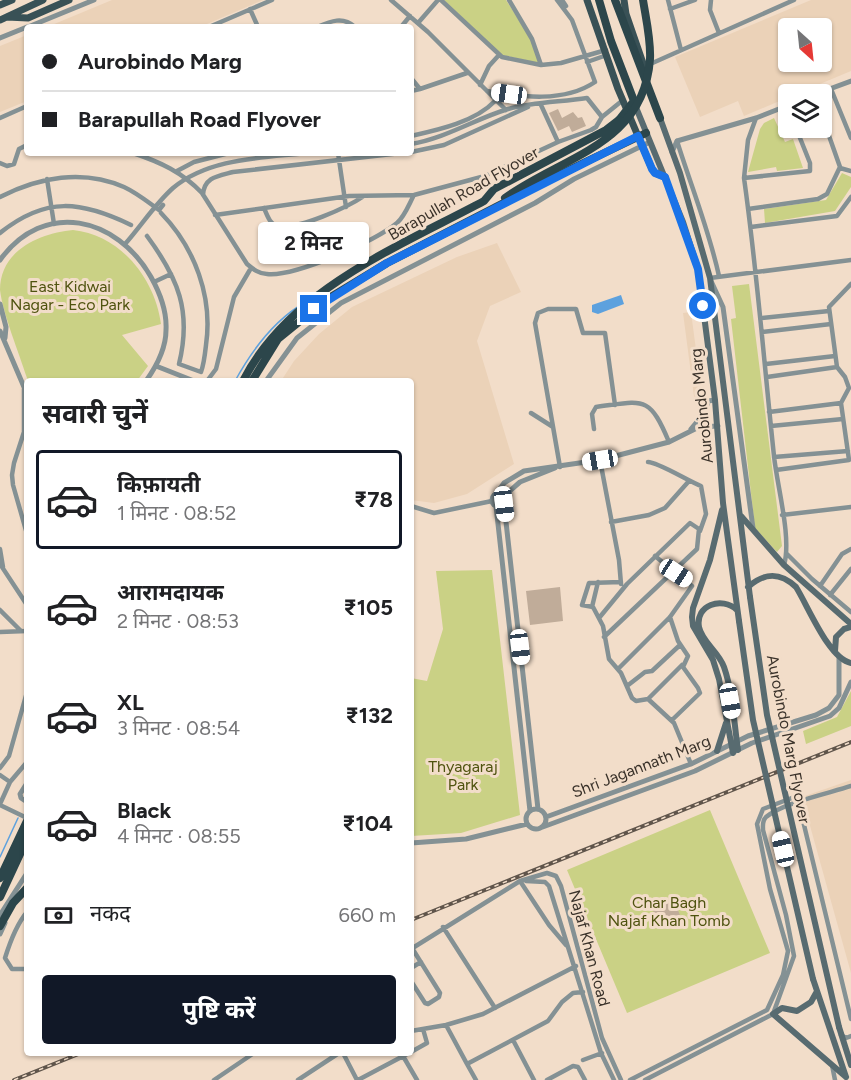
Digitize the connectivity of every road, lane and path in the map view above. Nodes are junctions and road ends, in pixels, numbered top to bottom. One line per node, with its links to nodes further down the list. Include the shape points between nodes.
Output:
1 (12, 0): 20 (main road)
2 (43, 0): 26 (main road)
3 (69, 0): 26 (main road, via 28,18)
4 (94, 0): 28 (street)
5 (272, 0): 23 (street)
6 (391, 0): 25 (street)
7 (439, 0): 27 (street); 40 (street)
8 (556, 0): 22 (street)
9 (562, 0): 22 (street, via 566,6)
10 (587, 0): 39 (main road)
11 (599, 0): 37 (highway, Aurobindo Marg)
12 (615, 0): 65 (highway, Aurobindo Marg)
13 (624, 0): 44 (main road)
14 (644, 0): 105 (highway, bridge, via 650,57 645,89 634,112 596,146 515,191)
15 (668, 0): 24 (street)
16 (695, 0): 24 (street)
17 (711, 0): 35 (street, via 710,10)
18 (794, 0): 21 (street)
19 (511, 1): 43 (street)
20 (0, 3)
21 (781, 3): 35 (street)
22 (563, 8): 42 (street, via 572,20)
23 (250, 9): 29 (street); 30 (street)
24 (670, 9): 38 (street)
25 (410, 16): 27 (street); 33 (street)
26 (3, 18)
27 (418, 22): 45 (street)
28 (34, 24)
29 (217, 24)
30 (257, 24)
31 (325, 24): 32 (street, via 336,20)
32 (352, 24)
33 (403, 24)
34 (24, 28): 36 (street)
35 (719, 33): 38 (street)
36 (0, 38)
37 (611, 40): 39 (highway); 41 (highway, Aurobindo Marg)
38 (681, 50): 44 (street)
39 (606, 53): 41 (highway); 42 (street); 54 (main road)
40 (499, 55): 43 (street); 48 (street)
41 (617, 58): 56 (highway, Aurobindo Marg)
42 (586, 60): 43 (street); 52 (street, via 595,82 564,94 538,97)
43 (541, 65)
44 (644, 66): 65 (main road)
45 (467, 74): 48 (street); 49 (street)
46 (851, 81): 50 (street)
47 (414, 82): 49 (street)
48 (480, 85): 52 (street)
49 (420, 89): 51 (street)
50 (832, 89)
51 (414, 90)
52 (487, 91): 55 (street)
53 (832, 91): 71 (street)
54 (622, 100): 62 (main road); 63 (street)
55 (495, 101): 60 (street); 67 (street, via 448,126)
56 (634, 101): 62 (highway, Barapullah Road Flyover); 68 (main road, Aurobindo Marg)
57 (541, 105): 58 (street); 63 (street, via 587,98); 73 (street)
58 (531, 106): 60 (street); 78 (street, via 444,145)
59 (24, 107): 64 (street)
60 (506, 110): 75 (street, via 440,138)
61 (778, 110): 66 (street)
62 (628, 111): 68 (main road); 140 (highway, Barapullah Road Flyover, bridge, via 606,130 494,189 484,201 335,283 273,334)
63 (602, 117): 73 (street, via 596,127)
64 (0, 118)
65 (660, 118): 79 (main road, Aurobindo Marg)
66 (756, 118): 72 (street); 89 (street, via 748,140)
67 (414, 135)
68 (642, 135): 74 (main road, Aurobindo Marg); 77 (main road); 105 (highway, Barapullah Road Flyover, bridge)
69 (800, 138): 89 (street, via 810,171)
70 (831, 138): 85 (street)
71 (851, 138)
72 (677, 141): 79 (street); 119 (street)
73 (558, 142): 93 (street, via 494,173)
74 (650, 142): 77 (street); 88 (main road, Aurobindo Marg)
75 (414, 143)
76 (24, 146): 84 (street, via 19,149 14,164)
77 (642, 146): 88 (main road, via 652,169); 142 (street, via 341,303 297,338)
78 (414, 151)
79 (672, 152): 120 (main road, Aurobindo Marg)
80 (142, 156): 86 (street)
81 (215, 156): 86 (street)
82 (284, 156): 91 (street, via 208,167)
83 (339, 156): 92 (street, via 223,175 208,180); 96 (street)
84 (0, 163)
85 (840, 168): 87 (street); 104 (street, via 822,198)
86 (177, 171): 91 (street)
87 (851, 171)
88 (665, 177): 144 (main road, Aurobindo Marg, via 698,269)
89 (744, 178): 104 (street)
90 (47, 179): 95 (street); 100 (street, via 70,176 113,183); 101 (street)
91 (187, 179): 92 (street); 100 (street)
92 (203, 195): 107 (street)
93 (414, 195): 94 (street); 116 (street, via 396,224 357,245 289,273 267,274)
94 (364, 196): 96 (street); 102 (street)
95 (0, 197)
96 (345, 197): 102 (street); 103 (street)
97 (851, 197): 110 (street, via 837,216)
98 (156, 198): 100 (street)
99 (163, 205): 100 (street, via 159,210)
100 (153, 206): 113 (street)
101 (51, 207): 108 (street); 109 (street, via 86,207); 111 (street, via 24,216)
102 (346, 207): 103 (street, via 314,220 278,226)
103 (264, 208): 107 (street)
104 (748, 209): 110 (street)
105 (487, 212): 141 (highway, Barapullah Road Flyover, bridge, via 387,263 318,306 278,339)
106 (161, 213): 118 (street, via 183,240 202,283 208,328 201,372 179,364 186,330 179,290)
107 (215, 215): 116 (street)
108 (54, 224): 113 (street, via 89,224); 114 (street, via 19,240)
109 (132, 225)
110 (751, 227): 117 (street)
111 (0, 233)
112 (147, 236): 118 (street)
113 (125, 244): 121 (street)
114 (0, 260)
115 (851, 260): 117 (street)
116 (251, 268): 139 (street, via 234,297 216,369)
117 (756, 273): 119 (street); 125 (street)
118 (171, 274): 121 (street)
119 (719, 276): 120 (street)
120 (710, 278): 145 (street, Aurobindo Marg, via 723,306); 147 (main road, Aurobindo Marg)
121 (154, 282): 133 (street, via 164,309 166,331)
122 (851, 285): 124 (street, via 830,305)
123 (0, 304): 129 (street, via 6,327)
124 (829, 311): 125 (street); 126 (street)
125 (763, 318): 128 (street)
126 (831, 324): 128 (street); 130 (street)
127 (0, 331): 129 (street)
128 (765, 331): 132 (street)
129 (2, 339): 143 (street)
130 (835, 356): 131 (street); 134 (street)
131 (774, 363): 132 (street); 135 (street)
132 (766, 364): 136 (street)
133 (156, 366): 137 (street); 138 (street)
134 (837, 367): 135 (street); 146 (street, via 849,388)
135 (777, 376): 136 (street)
136 (767, 377): 150 (street)
137 (148, 378)
138 (186, 378)
139 (209, 378)
140 (245, 378)
141 (254, 378)
142 (268, 378)
143 (24, 389)
144 (712, 400): 154 (main road, Aurobindo Marg); 158 (street)
145 (734, 403): 147 (main road); 182 (street, Aurobindo Marg)
146 (841, 403): 149 (street); 152 (street)
147 (726, 404): 179 (main road, Aurobindo Marg)
148 (615, 405): 156 (street, via 605,333 583,333 576,309 545,309 536,315 535,323); 157 (street, via 593,409); 160 (street, via 632,402 649,406 658,416)
149 (777, 411): 150 (street); 153 (street)
150 (769, 412): 155 (street)
151 (531, 413): 156 (street)
152 (843, 419): 153 (street); 161 (street)
153 (779, 425): 155 (street)
154 (718, 426): 158 (street, via 709,424); 173 (main road, Aurobindo Marg)
155 (771, 426): 163 (street)
156 (553, 427): 167 (street)
157 (594, 429)
158 (690, 430): 160 (street)
159 (24, 432): 181 (street, via 12,480)
160 (669, 442): 164 (street)
161 (848, 450): 162 (street); 166 (street)
162 (784, 456): 163 (street); 168 (street)
163 (774, 458): 169 (street)
164 (600, 460): 167 (street); 180 (street)
165 (648, 462): 170 (street, via 660,464)
166 (850, 463): 168 (street)
167 (557, 467): 171 (street, via 517,474); 172 (street, via 520,482)
168 (786, 468): 169 (street)
169 (776, 470): 178 (street)
170 (689, 481): 180 (street, via 665,508); 183 (street, via 703,489 706,514)
171 (497, 493): 172 (street); 174 (street)
172 (504, 496): 175 (street)
173 (723, 503): 204 (main road, Aurobindo Marg); 223 (main road, via 692,617 716,669)
174 (494, 504): 175 (street); 176 (street, via 434,513); 218 (street)
175 (504, 504): 219 (street)
176 (414, 507)
177 (851, 507): 178 (street)
178 (782, 515): 186 (street)
179 (741, 516): 182 (main road); 195 (main road, Aurobindo Marg)
180 (611, 522): 193 (street)
181 (24, 523)
182 (753, 530): 188 (main road)
183 (700, 531): 187 (street, via 690,524); 191 (street, via 697,549)
184 (0, 549): 189 (street)
185 (851, 549): 194 (street, via 842,555)
186 (787, 554): 188 (street); 194 (street)
187 (656, 556): 191 (street); 197 (street)
188 (784, 565): 196 (main road)
189 (1, 568): 201 (street)
190 (851, 569): 198 (street)
191 (674, 572): 206 (street, via 692,586); 211 (street)
192 (598, 582): 193 (street); 202 (street); 202 (street, via 589,582 582,604)
193 (621, 582): 197 (street)
194 (820, 586): 198 (street)
195 (748, 587): 199 (main road, via 763,576 779,576 788,579); 273 (main road, Aurobindo Marg Flyover, bridge, via 767,715)
196 (812, 590): 199 (main road, via 804,594); 200 (main road)
197 (619, 592): 207 (street)
198 (831, 595): 200 (street); 205 (street)
199 (804, 599): 213 (main road)
200 (823, 600): 208 (main road)
201 (24, 601)
202 (593, 608): 207 (street)
203 (0, 611): 209 (street)
204 (737, 611): 225 (main road, via 717,602 703,610 699,621 700,632 724,668); 266 (main road, Aurobindo Marg Flyover, bridge, via 753,720)
205 (851, 612)
206 (670, 617): 212 (street); 216 (street)
207 (599, 618): 211 (street)
208 (851, 625): 213 (main road, via 836,637)
209 (24, 631): 210 (street)
210 (0, 632)
211 (604, 637): 216 (street, via 609,659)
212 (680, 645): 215 (street, via 688,656); 220 (street, via 652,671)
213 (837, 655): 214 (main road); 225 (street, Shri Jagannath Marg, via 839,695 829,708)
214 (851, 663)
215 (682, 665): 221 (street); 224 (street, via 700,693)
216 (618, 669): 220 (street)
217 (851, 682): 227 (street, Shri Jagannath Marg, via 836,712)
218 (516, 683): 219 (street); 237 (street)
219 (524, 683): 236 (street)
220 (627, 686): 221 (street, via 634,700)
221 (648, 699): 224 (street)
222 (24, 703): 230 (street, via 9,756)
223 (727, 719): 225 (main road); 226 (main road)
224 (673, 722): 228 (street)
225 (734, 742): 226 (street, Shri Jagannath Marg); 227 (main road)
226 (717, 751): 228 (street, Shri Jagannath Marg)
227 (736, 752): 242 (street, Shri Jagannath Marg)
228 (691, 764): 238 (street, Shri Jagannath Marg)
229 (24, 766): 232 (street)
230 (0, 768)
231 (0, 775): 232 (street)
232 (10, 782): 235 (street)
233 (851, 786): 234 (street)
234 (798, 803): 268 (street, via 763,822 794,956); 269 (street); 298 (street, via 797,796 763,809 757,824 788,951 783,975 767,1010)
235 (0, 805): 239 (street)
236 (538, 809): 237 (street); 238 (street)
237 (530, 810): 240 (street)
238 (546, 817): 242 (street)
239 (24, 818)
240 (527, 824): 242 (street); 243 (street, via 466,839)
241 (24, 826): 245 (highway)
242 (540, 828)
243 (414, 843)
244 (24, 845): 250 (highway)
245 (0, 878)
246 (24, 878): 251 (street)
247 (520, 881): 254 (street, Najaf Khan Road); 257 (street); 257 (street, via 545,882 549,886); 260 (street, Najaf Khan Road, via 547,873 556,876)
248 (24, 890): 253 (highway, bridge)
249 (24, 891): 255 (street)
250 (0, 897)
251 (0, 915)
252 (24, 916): 262 (street, via 5,958 12,969)
253 (0, 926)
254 (443, 927): 256 (street, Najaf Khan Road); 267 (street)
255 (0, 934)
256 (414, 947)
257 (569, 948): 260 (street)
258 (414, 951): 259 (street)
259 (421, 962): 261 (street); 263 (street, via 439,997 425,1003)
260 (578, 965): 264 (street); 265 (street, Najaf Khan Road); 267 (street)
261 (414, 966)
262 (24, 969)
263 (414, 986)
264 (582, 992): 265 (street); 275 (street, via 574,992 548,1021); 277 (street)
265 (589, 992): 277 (street, Najaf Khan Road)
266 (816, 993): 268 (main road, via 811,1002 797,1011 782,1008); 287 (main road)
267 (495, 1008): 270 (street)
268 (773, 1014): 284 (main road); 299 (street)
269 (851, 1019)
270 (446, 1025): 271 (street); 283 (street)
271 (423, 1029): 272 (street); 276 (street, via 427,1043)
272 (414, 1030)
273 (841, 1035): 274 (street); 285 (main road)
274 (851, 1036)
275 (513, 1040): 283 (street); 293 (street)
276 (414, 1050)
277 (604, 1052): 282 (street); 296 (street); 297 (street, Najaf Khan Road)
278 (250, 1056): 288 (street)
279 (336, 1056): 289 (street)
280 (343, 1056): 290 (street)
281 (403, 1056): 290 (street); 291 (street)
282 (583, 1060)
283 (467, 1064): 286 (street)
284 (832, 1065): 287 (main road); 300 (street)
285 (851, 1065)
286 (475, 1078): 292 (street)
287 (847, 1079)
288 (214, 1080)
289 (298, 1080)
290 (358, 1080)
291 (417, 1080)
292 (468, 1080)
293 (534, 1080)
294 (547, 1080): 295 (street, via 576,1066)
295 (585, 1080)
296 (614, 1080)
297 (621, 1080)
298 (630, 1080)
299 (645, 1080)
300 (835, 1080)

